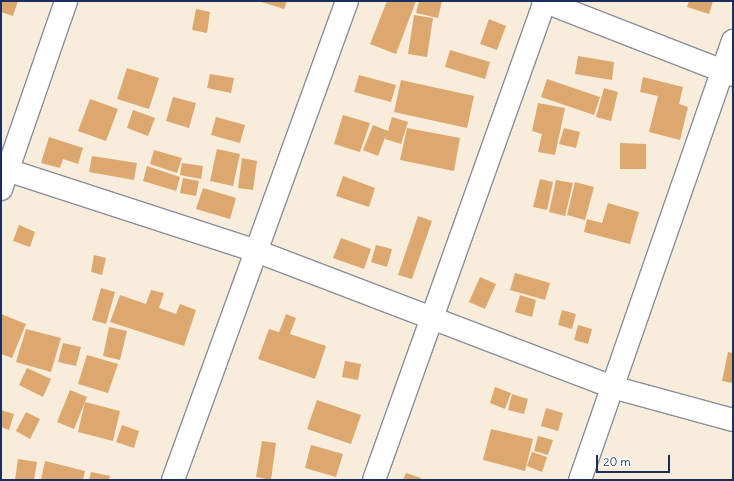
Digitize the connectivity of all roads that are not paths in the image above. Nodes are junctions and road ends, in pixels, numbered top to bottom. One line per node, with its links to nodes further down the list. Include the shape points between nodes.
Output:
1 (66, 1): 6 (street)
2 (347, 1): 7 (street)
3 (544, 1): 5 (street); 8 (street)
4 (733, 41): 5 (street)
5 (728, 73): 9 (street)
6 (3, 176): 7 (street)
7 (256, 251): 8 (street); 11 (street)
8 (432, 319): 9 (street); 12 (street)
9 (612, 387): 10 (street); 13 (street)
10 (733, 420)
11 (173, 480)
12 (374, 480)
13 (580, 480)

